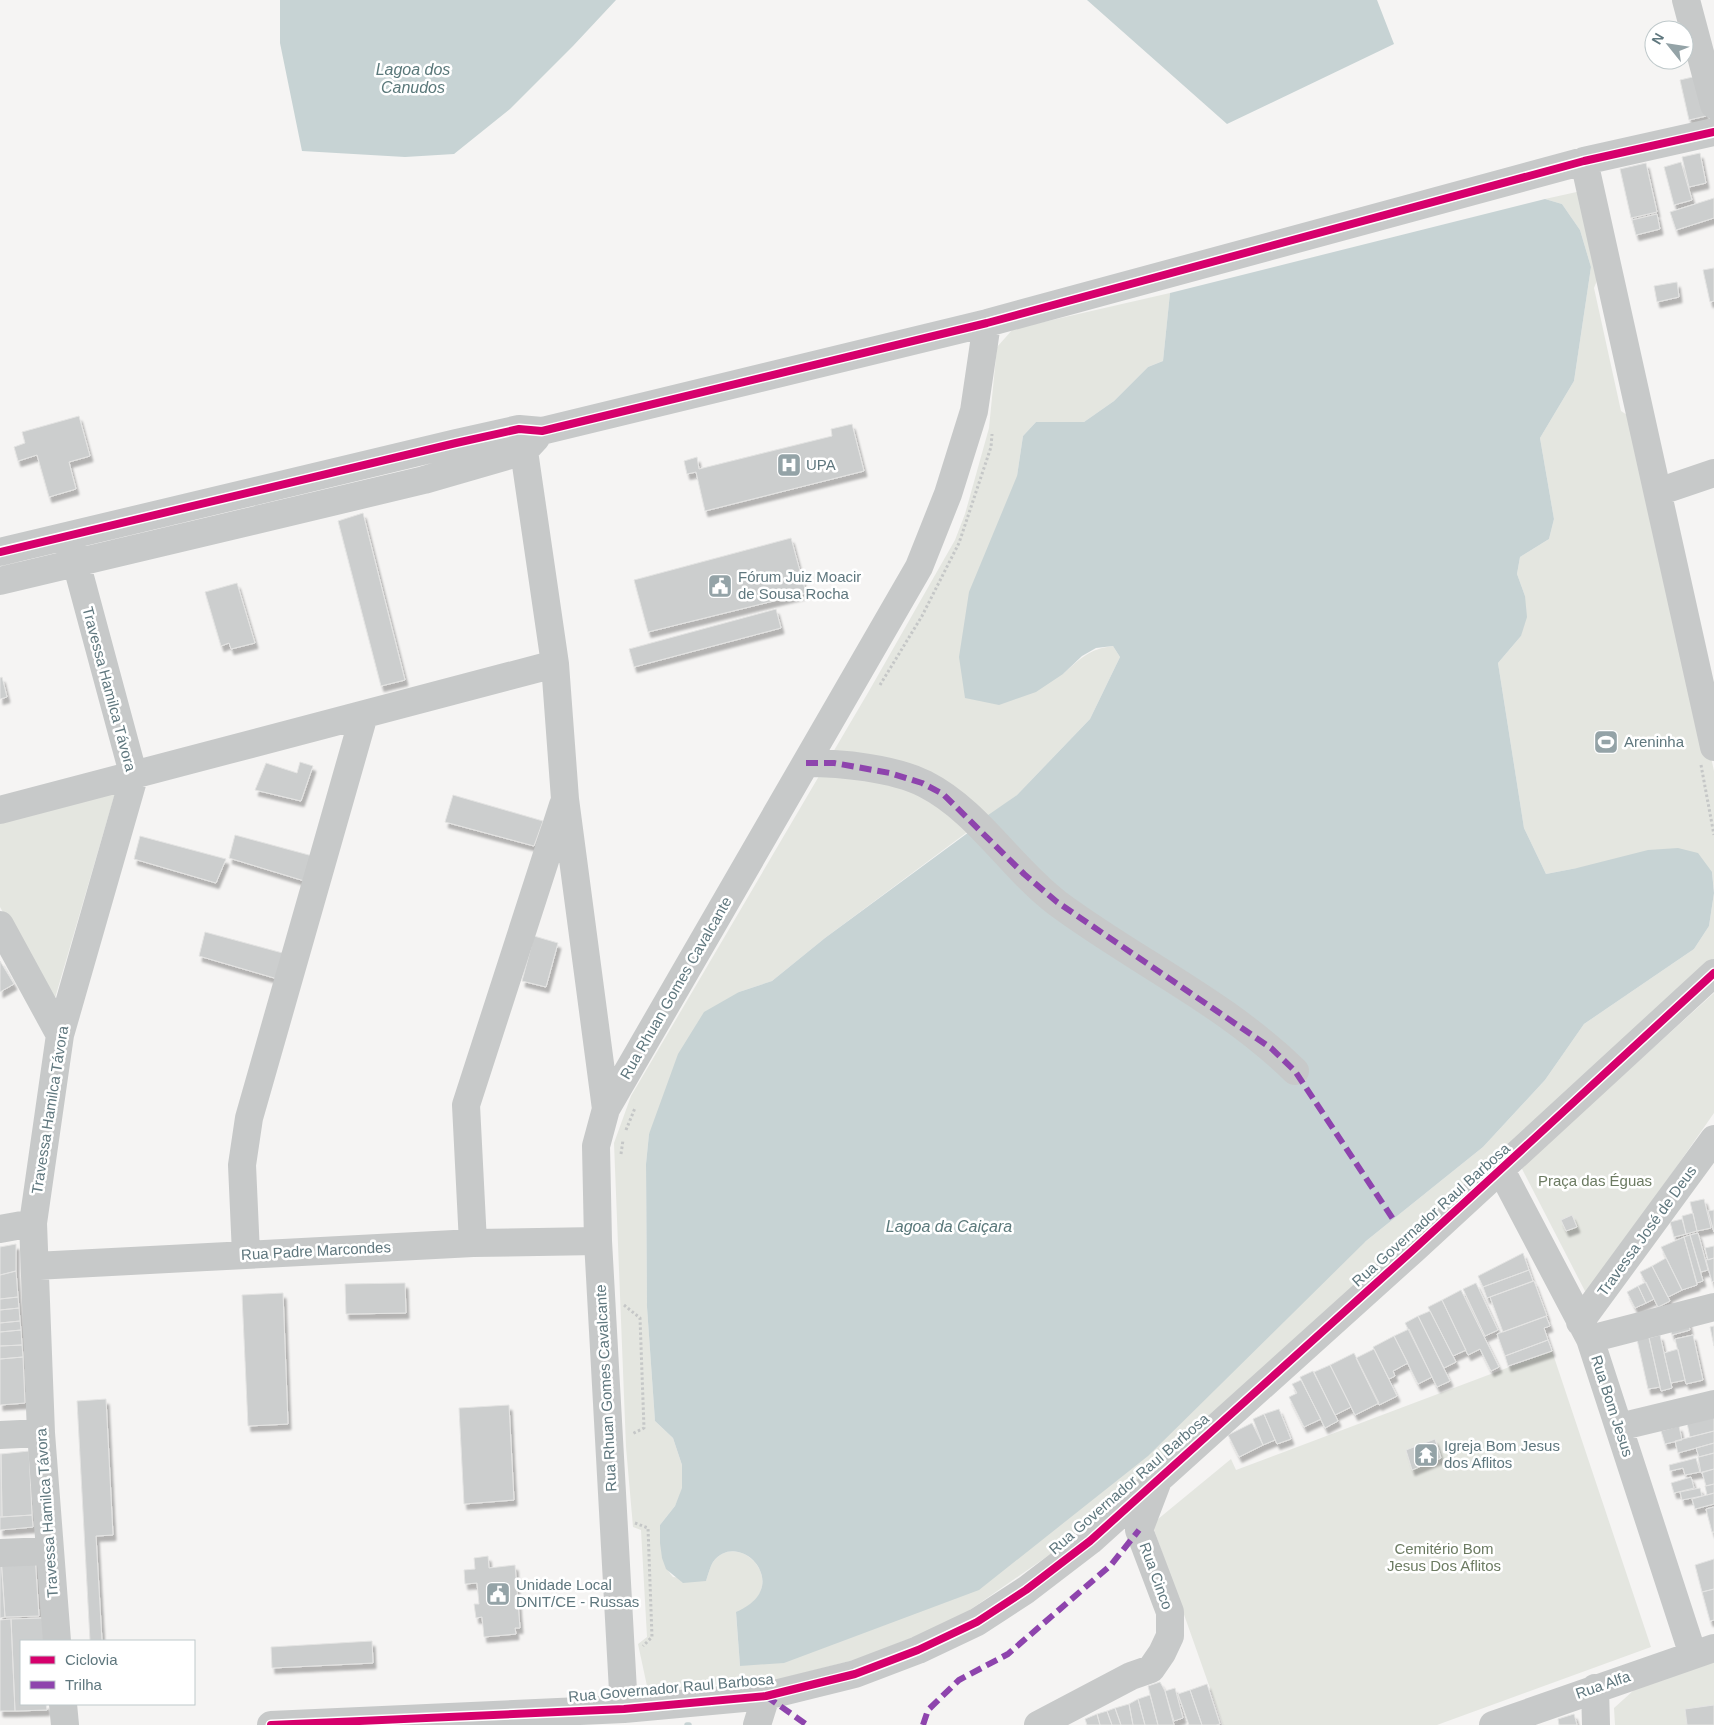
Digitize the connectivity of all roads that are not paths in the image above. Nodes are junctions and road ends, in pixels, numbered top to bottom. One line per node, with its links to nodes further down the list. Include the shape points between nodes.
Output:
1 (1686, 0): 2 (street)
2 (1714, 105)
3 (1714, 132): 4 (street)
4 (1584, 161): 5 (street); 8 (street)
5 (987, 323): 6 (street); 16 (street, Rua Rhuan Gomes Cavalcante, via 974,411 948,494 919,567)
6 (528, 437): 9 (street); 11 (street, via 424,480); 13 (street)
7 (1714, 473): 8 (street)
8 (1658, 492): 15 (street)
9 (69, 536): 10 (street); 11 (street, Travessa Hamilca Távora)
10 (0, 552)
11 (74, 564): 12 (street); 17 (street, Travessa Hamilca Távora)
12 (0, 581)
13 (555, 664): 14 (street); 18 (street)
14 (364, 715): 17 (street); 31 (street, via 248,1118 242,1165)
15 (1707, 753)
16 (806, 763): 23 (street, via 834,763 890,773 943,794 1057,902 1241,1026); 24 (street, Rua Rhuan Gomes Cavalcante)
17 (134, 777): 19 (street); 22 (street, Travessa Hamilca Távora)
18 (565, 799): 24 (street); 30 (street, via 466,1105)
19 (0, 810)
20 (0, 925): 22 (street)
21 (1714, 973): 26 (street, Rua Governador Raul Barbosa)
22 (60, 1035): 27 (street, Travessa Hamilca Távora)
23 (1295, 1071)
24 (606, 1109): 29 (street, Rua Rhuan Gomes Cavalcante, via 596,1146)
25 (1714, 1139): 34 (street, Travessa José de Deus)
26 (1501, 1170): 34 (street, Rua Bom Jesus); 39 (street, Rua Governador Raul Barbosa)
27 (33, 1223): 28 (street); 32 (street, Travessa Hamilca Távora)
28 (0, 1229)
29 (598, 1241): 30 (street, Rua Padre Marcondes); 47 (street, Rua Rhuan Gomes Cavalcante)
30 (472, 1243): 31 (street, Rua Padre Marcondes)
31 (246, 1254): 32 (street, Rua Padre Marcondes)
32 (35, 1266): 37 (street, Travessa Hamilca Távora)
33 (1714, 1307): 34 (street)
34 (1585, 1331): 36 (street, Rua Bom Jesus)
35 (1714, 1404): 36 (street)
36 (1619, 1428): 43 (street, Rua Bom Jesus)
37 (41, 1433): 38 (street); 40 (street, Travessa Hamilca Távora)
38 (0, 1435)
39 (1160, 1477): 45 (street, Rua Governador Raul Barbosa, via 1090,1541 1026,1590 977,1622 918,1650 855,1674); 51 (street, Rua Cinco, via 1139,1530 1170,1612 1170,1636 1162,1653 1151,1669 1131,1676)
40 (48, 1550): 41 (street); 42 (street, Travessa Hamilca Távora)
41 (0, 1553)
42 (57, 1640)
43 (1704, 1651): 44 (street, Rua Alfa)
44 (1595, 1688): 52 (street, Rua Alfa); 53 (street)
45 (766, 1696): 47 (street, Rua Governador Raul Barbosa); 50 (street)
46 (63, 1705): 48 (street)
47 (624, 1709): 49 (street, Rua Governador Raul Barbosa)
48 (65, 1725)
49 (271, 1725)
50 (757, 1725)
51 (1038, 1725)
52 (1493, 1725)
53 (1596, 1725)

